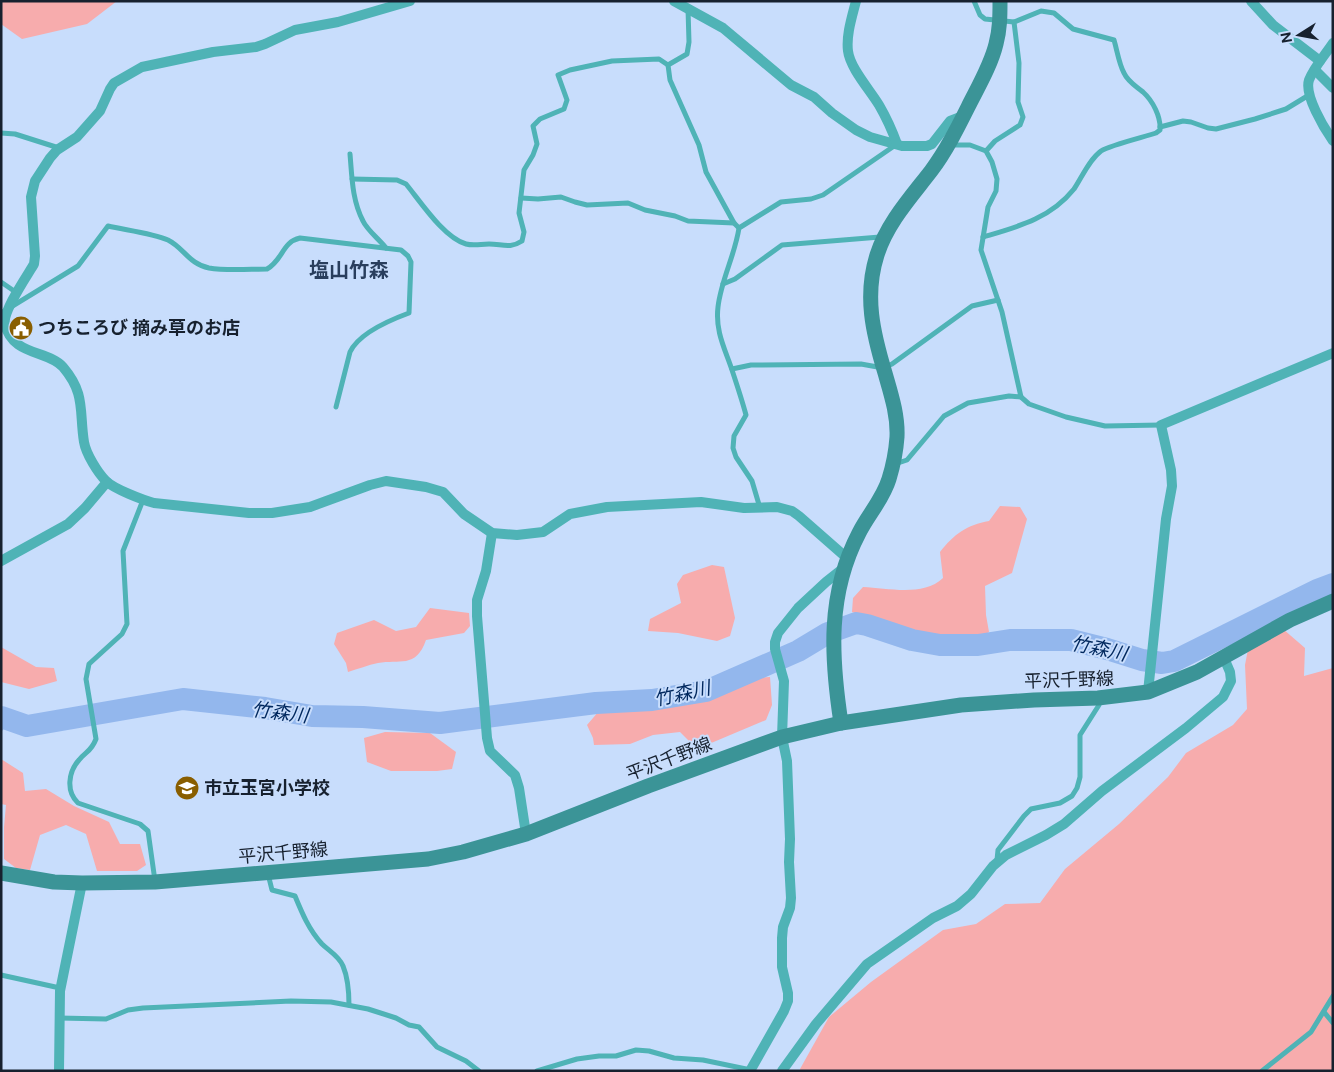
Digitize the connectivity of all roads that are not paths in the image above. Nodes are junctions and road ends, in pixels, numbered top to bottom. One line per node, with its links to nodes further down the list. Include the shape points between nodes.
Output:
1 (410, 1): 20 (street, via 338,22 295,30 256,47 212,52 142,67 114,83 90,124)
2 (674, 1): 7 (street)
3 (856, 1): 18 (street, via 847,50)
4 (974, 1): 8 (lane, via 985,19)
5 (1000, 1): 8 (main road)
6 (1251, 1): 11 (street)
7 (688, 8): 10 (lane, via 690,42 687,54); 18 (street, via 723,28 791,85 814,97 856,130)
8 (1007, 21): 14 (main road); 15 (lane, via 1041,11 1054,13 1073,29 1114,40 1123,72 1150,101 1161,122); 21 (lane, via 1019,63 1018,102 1023,118 1020,125 995,141)
9 (1333, 43): 11 (street)
10 (668, 65): 24 (lane, via 659,59 612,61 558,75 567,100 564,109 540,119 533,126 537,144 524,170); 25 (lane, via 670,80 706,172)
11 (1318, 66): 12 (street); 13 (street, via 1310,80)
12 (1333, 88)
13 (1309, 95): 15 (lane, via 1286,109 1216,128 1183,121); 17 (street)
14 (963, 116): 18 (street, via 950,121 932,144); 19 (main road)
15 (1160, 127): 28 (lane, via 1156,133 1102,151 1073,190 1043,216)
16 (1, 133): 20 (lane)
17 (1333, 141)
18 (897, 144): 26 (lane, via 824,195 781,202)
19 (949, 145): 21 (lane, via 970,146); 27 (main road)
20 (60, 148): 32 (street, via 35,181 31,197 34,264)
21 (986, 152): 28 (lane, via 992,162 996,191 988,207)
22 (350, 154): 23 (lane)
23 (352, 179): 24 (lane, via 397,180 406,184 444,230 464,244 507,247 522,241); 29 (lane, via 353,197 363,222)
24 (521, 198): 25 (lane, via 561,197 587,205 628,203 688,221)
25 (734, 223): 26 (lane)
26 (739, 228): 31 (lane)
27 (884, 237): 31 (lane, via 782,245); 36 (main road, via 871,278 870,301 874,335)
28 (983, 237): 33 (lane, via 982,257)
29 (386, 248): 34 (lane, via 300,238 293,239 275,264 267,269 210,268 198,265 166,239 108,226 78,266); 39 (lane, via 401,250 411,262 409,313 384,322 353,345)
30 (1, 282): 32 (lane)
31 (723, 284): 37 (lane, via 718,308 720,339)
32 (17, 293): 34 (street)
33 (998, 300): 36 (lane, via 972,306); 38 (lane)
34 (4, 312): 42 (street, via 7,332 14,341 26,350 58,363 77,387 87,454)
35 (1333, 353): 40 (street)
36 (883, 368): 37 (lane, via 862,364 751,365); 41 (main road, via 896,418 897,438)
37 (732, 369): 44 (lane, via 746,415 734,436 733,448 752,481)
38 (1021, 397): 40 (lane, via 1029,404 1066,417 1106,426); 41 (lane, via 968,402 944,416 906,460)
39 (336, 407)
40 (1161, 425): 50 (street, via 1172,486)
41 (892, 465): 47 (main road, via 889,480 859,533)
42 (107, 482): 43 (street); 46 (street, via 68,524)
43 (143, 500): 45 (street, via 154,504 272,513 310,507 386,481 400,482 443,492 464,514); 58 (lane, via 123,552 127,624 122,634 89,664 86,679 96,739 92,749 78,760 69,785 71,796 78,803 140,824 148,831)
44 (760, 508): 45 (street, via 701,502 607,507 570,514 538,533); 47 (street, via 777,507 792,511)
45 (492, 532): 54 (street, via 477,616 487,738 490,751 515,775)
46 (1, 561)
47 (847, 563): 52 (main road, via 834,616 833,651); 53 (street, via 798,608 778,633 775,649 784,681)
48 (1333, 602): 49 (main road, 平沢千野線, via 1290,620)
49 (1224, 658): 50 (main road, 平沢千野線); 55 (street, via 1231,681 1223,697 1064,824)
50 (1148, 692): 51 (main road, 平沢千野線)
51 (1098, 698): 52 (main road, 平沢千野線, via 961,705); 55 (lane, via 1099,705 1080,735 1077,788 1072,796 1060,803 1031,809 998,850)
52 (841, 723): 53 (main road, 平沢千野線)
53 (782, 737): 54 (main road, 平沢千野線); 67 (street, via 787,761 790,839 791,898 782,938 782,967 788,1001)
54 (526, 834): 57 (main road, 平沢千野線, via 428,859)
55 (996, 863): 71 (street, via 971,894 956,906 933,918 867,964 816,1024)
56 (1, 873): 59 (main road, 平沢千野線)
57 (268, 873): 58 (main road, 平沢千野線); 63 (lane, via 272,890 295,896 306,922 344,966)
58 (155, 882): 59 (main road, 平沢千野線)
59 (82, 883): 61 (street)
60 (1, 974): 61 (lane)
61 (61, 988): 65 (street)
62 (1333, 996): 64 (lane)
63 (349, 1005): 65 (lane, via 292,1002 143,1008 106,1019); 69 (lane, via 368,1008 419,1027 437,1047)
64 (1324, 1012): 66 (lane); 72 (lane, via 1311,1032)
65 (59, 1018): 68 (street)
66 (1333, 1023)
67 (751, 1070): 70 (lane, via 636,1050 616,1056 577,1059)
68 (59, 1071)
69 (479, 1071)
70 (537, 1071)
71 (782, 1071)
72 (1262, 1071)

